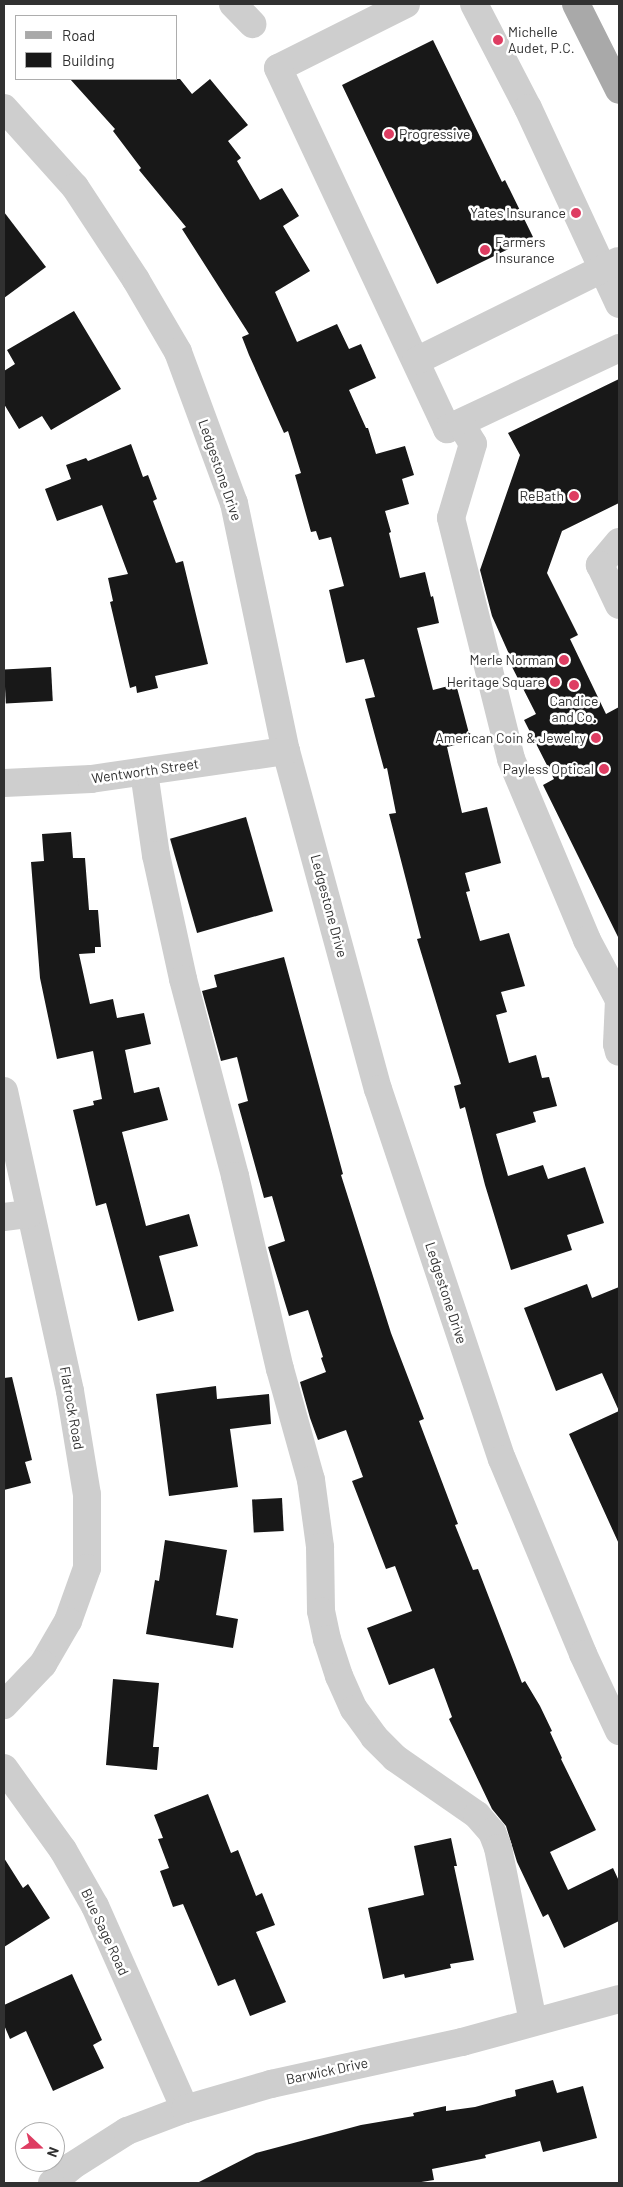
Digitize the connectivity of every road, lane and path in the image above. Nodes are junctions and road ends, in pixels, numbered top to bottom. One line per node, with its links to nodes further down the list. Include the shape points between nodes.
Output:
1 (234, 4): 5 (street)
2 (406, 4): 11 (street, via 278,68)
3 (474, 4): 8 (street)
4 (576, 4): 6 (main road)
5 (252, 24)
6 (619, 90)
7 (4, 108): 15 (street, Ledgestone Drive, via 75,186 178,352 234,503)
8 (611, 264): 9 (street); 11 (street)
9 (619, 304)
10 (619, 348): 12 (street)
11 (416, 361): 12 (street, via 447,430)
12 (461, 424): 18 (street, via 473,444 451,518 511,759 587,940)
13 (619, 542): 14 (street, via 600,565)
14 (619, 605)
15 (286, 751): 16 (street, Wentworth Street); 23 (street, Ledgestone Drive, via 378,1089 502,1460 582,1654)
16 (144, 772): 17 (street, Wentworth Street, via 91,780); 26 (street, via 156,855 182,979 311,1480 320,1547 321,1611 326,1639 354,1709 374,1736 395,1758 477,1816 492,1832)
17 (4, 782)
18 (619, 1000): 19 (street)
19 (619, 1052)
20 (4, 1092): 21 (street, Flatrock Road)
21 (16, 1215): 22 (street, Flatrock Road, via 70,1391 87,1494 87,1568 68,1621 44,1664)
22 (4, 1705)
23 (619, 1731)
24 (4, 1768): 27 (street, Blue Sage Road, via 63,1850 95,1906)
25 (619, 1999): 26 (street, Barwick Drive)
26 (533, 2022): 27 (street, Barwick Drive, via 462,2042 271,2084)
27 (185, 2109): 28 (street, Barwick Drive, via 127,2131 72,2166)
28 (52, 2183)

